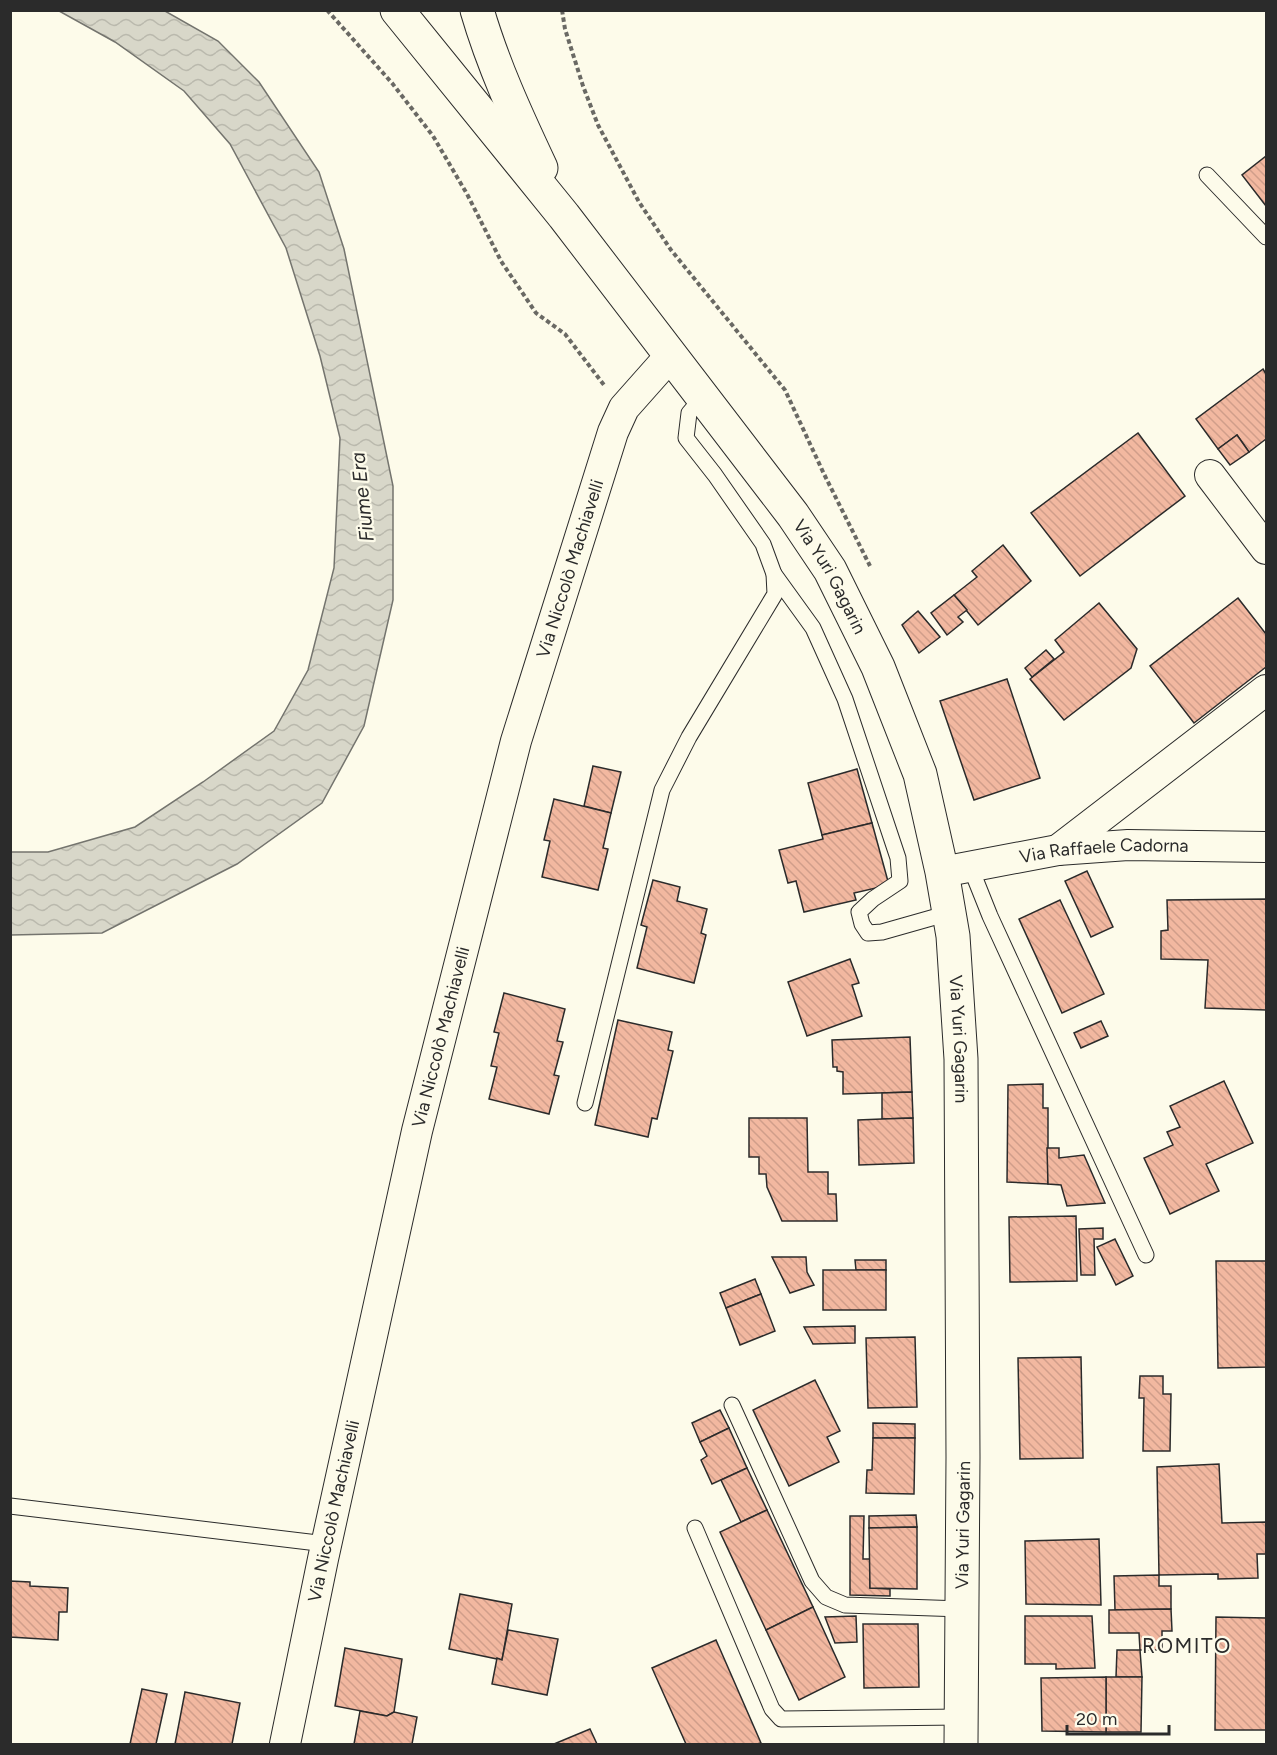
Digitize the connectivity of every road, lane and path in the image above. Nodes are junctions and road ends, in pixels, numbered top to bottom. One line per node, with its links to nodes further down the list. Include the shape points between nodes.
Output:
1 (327, 10): 10 (path, via 433,136 501,261 536,313 565,334)
2 (398, 10): 6 (street)
3 (477, 10): 6 (street, via 512,106)
4 (562, 10): 13 (path, via 598,125 639,202 671,250 785,390)
5 (1207, 175): 7 (lane)
6 (564, 216): 8 (street, Via Yuri Gagarin)
7 (1266, 237)
8 (671, 355): 9 (street, Via Yuri Gagarin); 10 (street, Via Niccolò Machiavelli)
9 (702, 398): 14 (lane, via 689,413 686,438 763,544); 18 (street, Via Yuri Gagarin, via 793,515 834,579 878,667)
10 (624, 408): 25 (street, Via Niccolò Machiavelli, via 613,432 516,741 417,1131)
11 (1210, 475): 12 (street)
12 (1266, 549)
13 (870, 566)
14 (774, 574): 19 (lane, via 813,628 845,699 898,858 900,881 859,912 862,924 868,933 882,932); 20 (lane, via 775,594 689,737 662,790)
15 (1266, 690): 17 (street)
16 (1266, 847): 17 (street, Via Raffaele Cadorna, via 1139,845)
17 (1058, 850): 18 (street, Via Raffaele Cadorna)
18 (956, 869): 19 (street, Via Yuri Gagarin); 21 (lane, via 995,927)
19 (949, 913): 26 (street, Via Yuri Gagarin, via 956,962 963,1117)
20 (585, 1102)
21 (1146, 1255)
22 (732, 1406): 26 (lane, via 812,1581 825,1597 845,1605)
23 (10, 1506): 25 (lane)
24 (695, 1528): 27 (lane, via 772,1710 781,1719)
25 (326, 1544): 28 (street, Via Niccolò Machiavelli)
26 (962, 1609): 27 (street, Via Yuri Gagarin)
27 (961, 1731)
28 (285, 1744)

